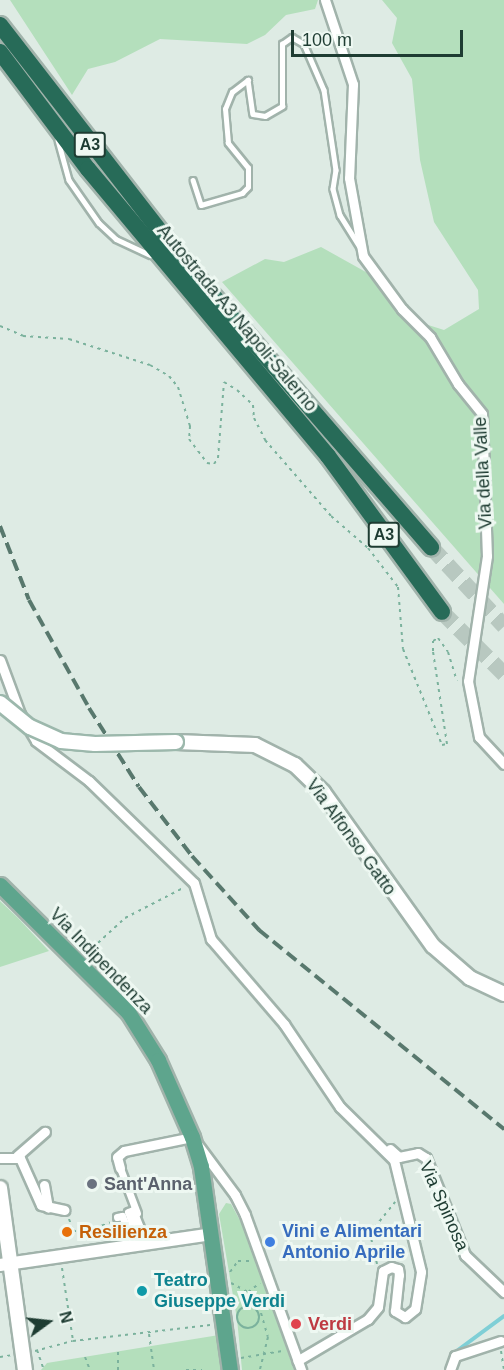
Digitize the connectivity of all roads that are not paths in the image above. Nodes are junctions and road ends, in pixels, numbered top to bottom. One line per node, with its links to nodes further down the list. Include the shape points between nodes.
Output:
1 (325, 0): 6 (street, Via della Valle, via 354,91 350,178)
2 (0, 25): 7 (highway, Autostrada A3 Napoli-Salerno / A3)
3 (0, 52): 4 (highway, Autostrada A3 Napoli-Salerno / A3)
4 (56, 128): 7 (highway, Autostrada A3 Napoli-Salerno / A3); 7 (lane, via 69,180 99,223 116,239)
5 (193, 180): 6 (lane, via 201,205 242,193 248,187 248,168 228,143 225,109 232,92 248,80 253,114 265,116 282,106 282,44 292,37 304,44 324,90 336,170 333,189 340,215)
6 (360, 248): 13 (street, Via della Valle, via 402,309 430,337 458,384 482,414 487,556 468,681 479,737)
7 (172, 264): 8 (highway, Autostrada A3 Napoli-Salerno / A3)
8 (334, 451): 9 (highway, Autostrada A3 Napoli-Salerno / A3); 10 (highway, Autostrada A3 Napoli-Salerno / A3)
9 (431, 547)
10 (442, 612)
11 (0, 660): 16 (street, via 20,714 36,741 89,781 194,883 211,939 284,1024)
12 (0, 703): 15 (main road, Via Alfonso Gatto, bridge, via 30,727 61,741 255,746 295,765 323,792 421,933 470,978)
13 (504, 764)
14 (0, 885): 18 (main road, Via Indipendenza, via 128,1012 141,1030)
15 (504, 994)
16 (349, 1116): 32 (street, Via Spinosa, via 357,1118 399,1157 418,1154 426,1158 465,1255); 35 (street, via 394,1160 421,1272 415,1309 405,1317 394,1308 398,1269 391,1267 383,1271 378,1307 368,1319)
17 (45, 1132): 19 (street)
18 (192, 1137): 21 (street, via 124,1150 117,1158); 22 (street); 25 (main road, Via Indipendenza)
19 (17, 1156): 20 (street); 26 (street, via 34,1182 41,1205)
20 (0, 1158)
21 (120, 1168): 30 (street)
22 (222, 1178): 25 (street, via 210,1174); 35 (street, via 245,1215)
23 (44, 1185): 26 (street)
24 (0, 1188): 31 (main road)
25 (205, 1189): 29 (main road, Via Indipendenza)
26 (48, 1208): 27 (street)
27 (64, 1210)
28 (115, 1219): 30 (street, via 122,1216 131,1237 136,1236 128,1212 133,1210)
29 (212, 1233): 30 (street); 34 (main road, Via Indipendenza)
30 (148, 1243): 31 (street)
31 (5, 1264): 36 (main road)
32 (504, 1292)
33 (501, 1341): 37 (street, via 455,1356)
34 (230, 1365)
35 (299, 1365)
36 (25, 1370)
37 (450, 1370)

